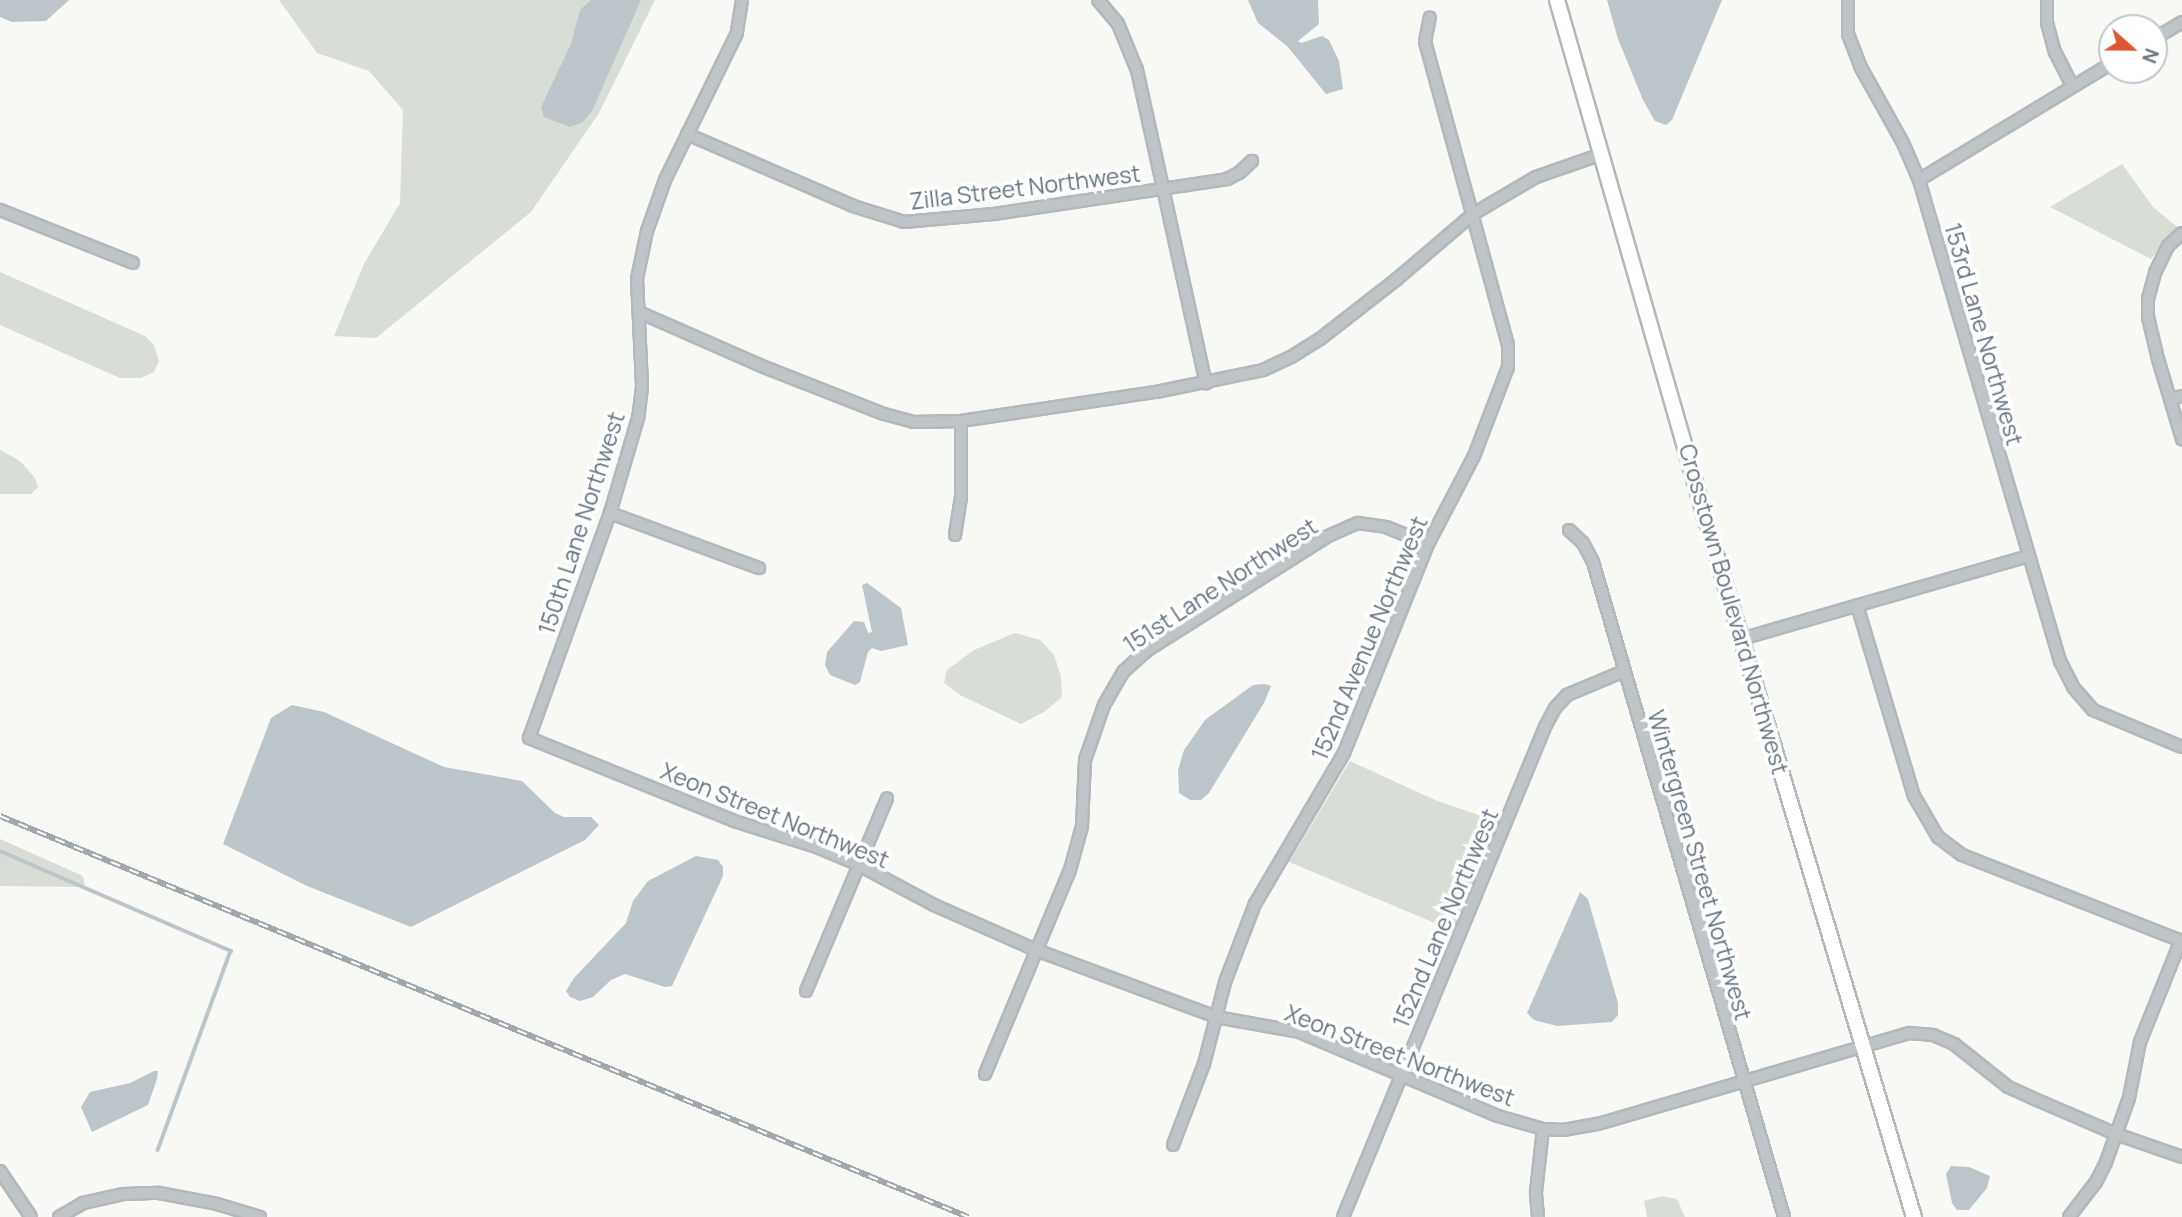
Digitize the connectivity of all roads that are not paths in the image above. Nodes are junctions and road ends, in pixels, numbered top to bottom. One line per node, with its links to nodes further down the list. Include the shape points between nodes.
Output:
1 (743, 0): 9 (street, 150th Lane Northwest, via 737,33)
2 (1098, 0): 13 (street, via 1118,24 1137,70)
3 (1557, 0): 10 (street, Crosstown Boulevard Northwest)
4 (1848, 0): 12 (street, 153rd Lane Northwest, via 1848,34 1860,66)
5 (2047, 0): 8 (street, via 2055,52)
6 (1430, 17): 15 (street, via 1424,42)
7 (2098, 71): 8 (street)
8 (2072, 86): 12 (street)
9 (687, 135): 13 (street, Zilla Street Northwest, via 853,206 904,222 994,214); 18 (street, 150th Lane Northwest, via 647,231 637,279)
10 (1602, 154): 15 (street, via 1536,177); 31 (street, Crosstown Boulevard Northwest)
11 (1252, 161): 13 (street, Zilla Street Northwest, via 1227,178)
12 (1919, 180): 28 (street, 153rd Lane Northwest)
13 (1163, 188): 19 (street)
14 (0, 210): 17 (street)
15 (1474, 214): 19 (street, via 1320,339 1263,370); 27 (street, 152nd Avenue Northwest, via 1508,345 1508,367 1474,456)
16 (2182, 233): 21 (street, via 2164,255 2148,299 2155,349)
17 (133, 263)
18 (640, 313): 22 (street, via 884,414 913,422); 24 (street, 150th Lane Northwest, via 638,418)
19 (1206, 383): 22 (street)
20 (2182, 396): 21 (street)
21 (2171, 399): 23 (street)
22 (961, 421): 26 (street, via 961,496)
23 (2182, 439)
24 (610, 513): 29 (street); 33 (street, 150th Lane Northwest)
25 (1569, 530): 32 (street, Wintergreen Street Northwest, via 1593,562)
26 (954, 535)
27 (1428, 544): 38 (street, 151st Lane Northwest, via 1386,527 1358,523 1326,537 1146,651 1124,671 1094,731 1085,760 1079,843); 40 (street, 152nd Avenue Northwest, via 1344,753 1255,904)
28 (2028, 556): 30 (street); 34 (street, 153rd Lane Northwest, via 2060,661 2073,687 2093,710)
29 (759, 568)
30 (1857, 606): 31 (street); 37 (street, via 1914,796 1938,836 1962,855)
31 (1741, 639): 41 (street, Crosstown Boulevard Northwest)
32 (1624, 671): 43 (street, 152nd Lane Northwest, via 1567,695 1555,708); 44 (street, Wintergreen Street Northwest)
33 (529, 738): 36 (street, Xeon Street Northwest, via 734,821)
34 (2182, 747)
35 (887, 798): 36 (street)
36 (857, 864): 38 (street, Xeon Street Northwest, via 934,905); 39 (street)
37 (2181, 940): 46 (street, via 2140,1042)
38 (1036, 950): 40 (street, Xeon Street Northwest); 42 (street, 151st Lane Northwest)
39 (806, 991)
40 (1216, 1017): 43 (street, Xeon Street Northwest, via 1299,1032); 47 (street, 152nd Avenue Northwest, via 1204,1064)
41 (1864, 1045): 44 (street, Xeon Street Northwest); 46 (street, Xeon Street Northwest, via 1910,1032 1933,1035 1962,1049 2008,1087); 57 (street, Crosstown Boulevard Northwest)
42 (985, 1074)
43 (1401, 1076): 45 (street, Xeon Street Northwest, via 1498,1116); 54 (street, 152nd Lane Northwest)
44 (1742, 1084): 45 (street, Xeon Street Northwest, via 1583,1128); 56 (street, Wintergreen Street Northwest)
45 (1543, 1129): 55 (street)
46 (2116, 1134): 48 (street, Xeon Street Northwest); 58 (street, via 2096,1182)
47 (1173, 1145)
48 (2182, 1157)
49 (0, 1171): 51 (street)
50 (235, 1213): 52 (street, via 159,1193 124,1194 83,1203); 53 (street)
51 (31, 1217)
52 (59, 1217)
53 (260, 1217)
54 (1343, 1217)
55 (1538, 1217)
56 (1784, 1217)
57 (1914, 1217)
58 (2069, 1217)

